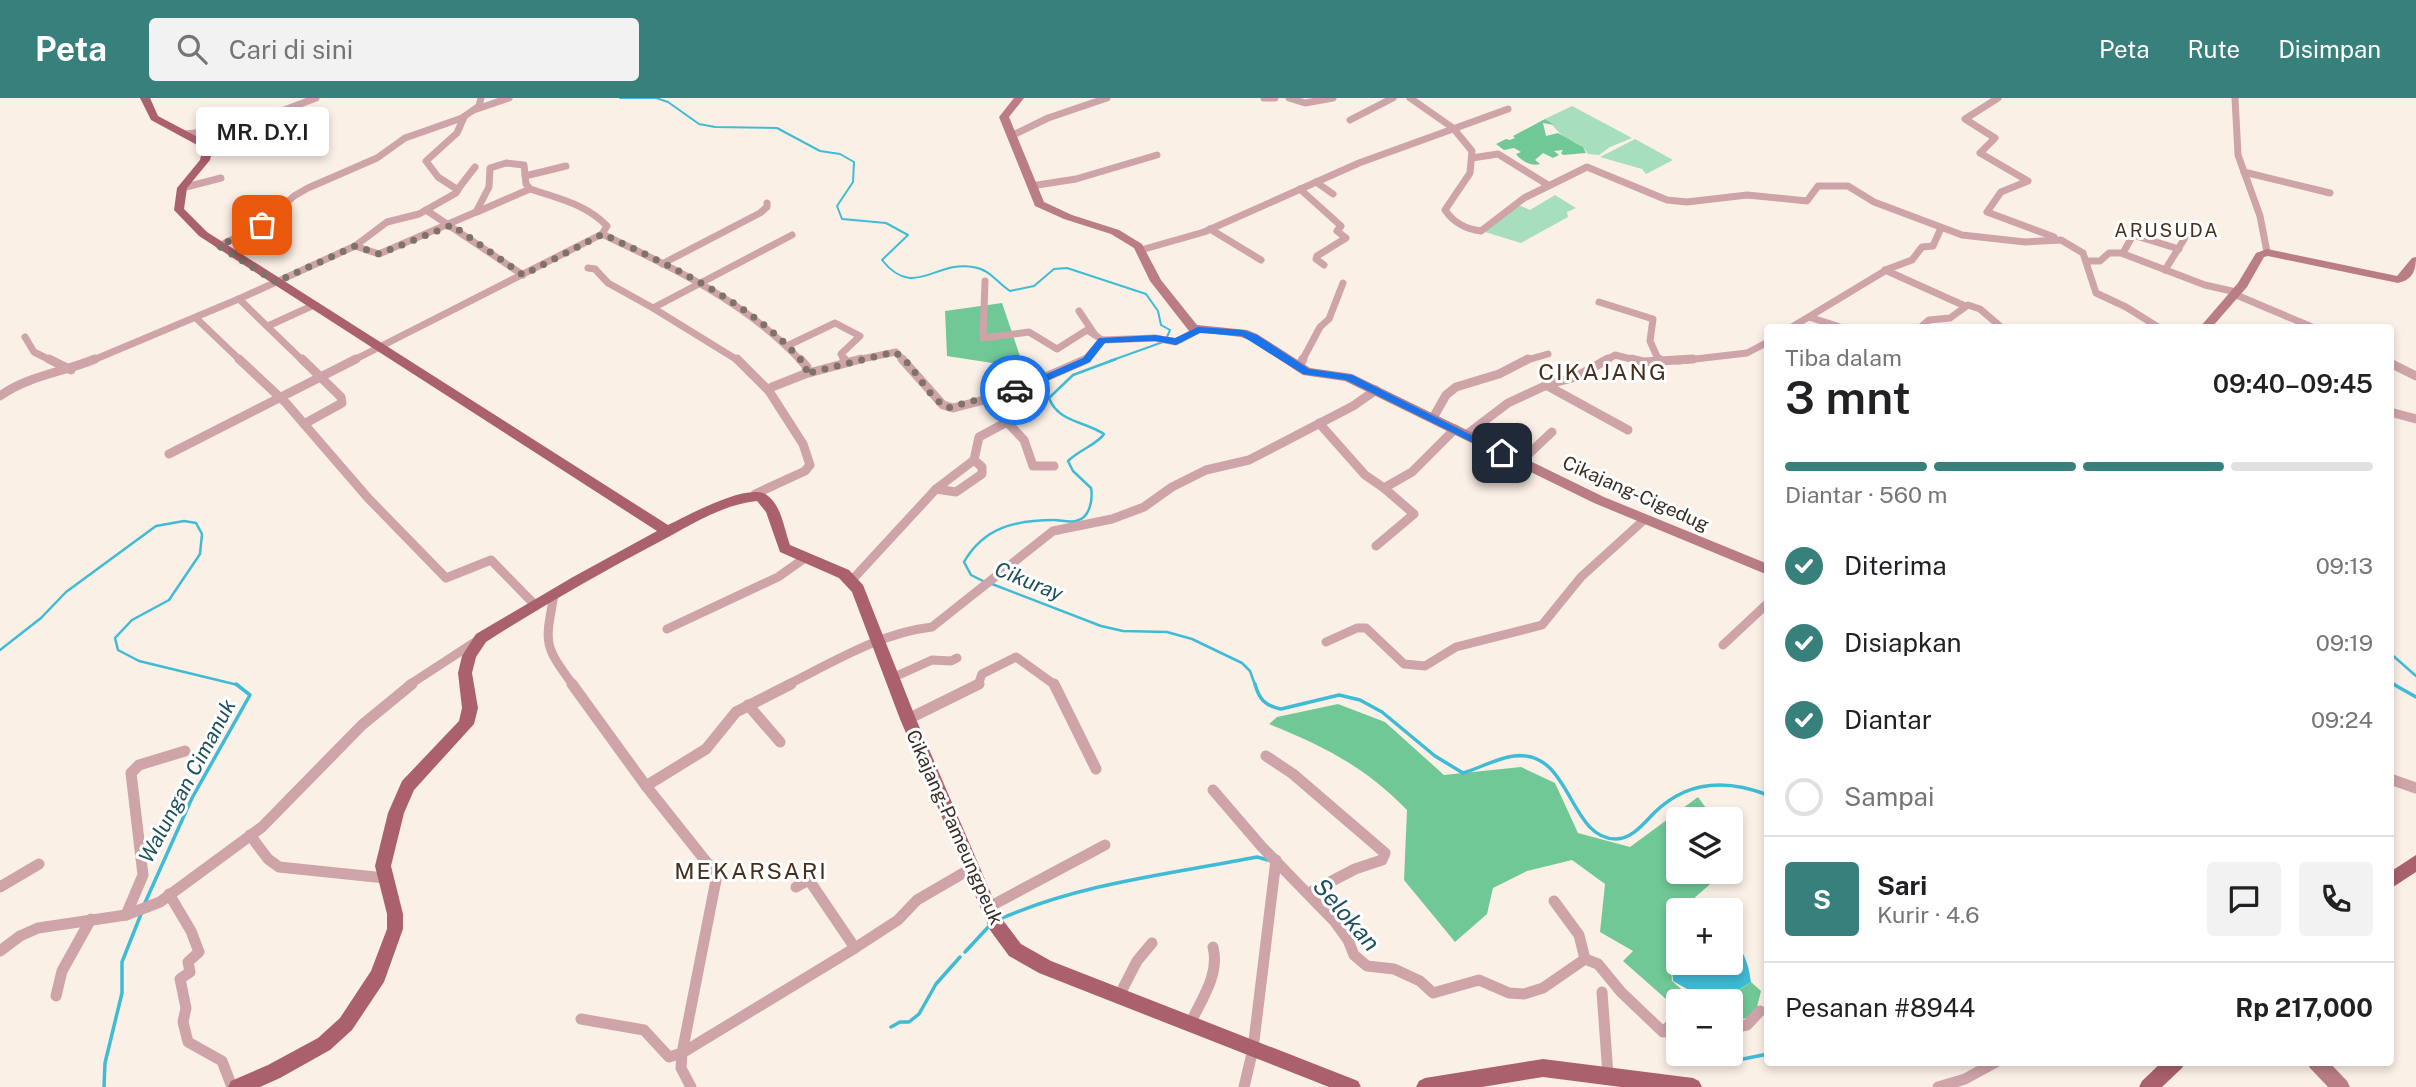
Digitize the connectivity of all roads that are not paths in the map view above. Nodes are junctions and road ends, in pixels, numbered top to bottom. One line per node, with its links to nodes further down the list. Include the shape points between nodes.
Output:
1 (145, 98): 21 (main road, via 154,118)
2 (316, 98): 21 (street, via 243,125)
3 (481, 98): 18 (street, via 480,105)
4 (509, 98): 18 (street)
5 (1019, 98): 22 (street, via 1004,117)
6 (1085, 98): 16 (street)
7 (1107, 98): 16 (street)
8 (1264, 98): 9 (street)
9 (1275, 98)
10 (1289, 98): 11 (street, via 1305,103)
11 (1333, 98)
12 (1394, 98): 19 (street)
13 (1410, 98): 20 (street)
14 (1998, 98): 48 (street, via 1965,119 1994,138 1980,153 2028,181 2001,192 1987,212)
15 (2235, 98): 27 (street, via 2236,146)
16 (1094, 102): 22 (street)
17 (1508, 109): 20 (street)
18 (467, 114): 34 (street, via 457,133 426,161 438,177); 49 (street, via 405,138 377,158 308,188 262,225)
19 (1350, 120)
20 (1453, 128): 24 (street, via 1472,151); 30 (street)
21 (185, 134): 33 (main road, via 208,152)
22 (1011, 136): 32 (street)
23 (1157, 155): 32 (street, via 1076,179)
24 (1472, 158): 31 (street, via 1498,154); 31 (street, via 1467,181 1444,210 1469,229 1481,231)
25 (566, 166): 28 (street)
26 (475, 167): 34 (street)
27 (2244, 172): 38 (street); 53 (street)
28 (525, 176): 35 (street); 41 (street, via 521,164 492,166 489,187)
29 (221, 178): 33 (street)
30 (1316, 182): 36 (street); 37 (street)
31 (1548, 185): 43 (street, via 1587,167 1639,191 1695,203 1746,195 1807,201 1818,186 1841,184)
32 (1031, 186): 52 (street, via 1043,208 1115,232)
33 (182, 188): 49 (main road, via 179,210)
34 (458, 189): 40 (street)
35 (530, 189): 41 (street); 46 (street, via 602,220 607,226)
36 (1300, 189): 44 (street); 59 (street, via 1341,226 1337,231 1346,238 1317,256)
37 (1334, 194)
38 (2330, 194)
39 (767, 203): 58 (street, via 760,213)
40 (426, 210): 42 (street); 50 (street, via 387,222)
41 (476, 212): 42 (street)
42 (452, 225): 50 (street, via 379,254); 63 (street)
43 (1941, 228): 48 (street, via 1964,236); 61 (street, via 1933,246 1922,247 1912,260)
44 (1210, 229): 52 (street); 55 (street)
45 (2188, 233): 51 (street)
46 (603, 234): 58 (street); 63 (street)
47 (792, 235): 67 (street)
48 (2061, 240): 57 (street, via 2081,250)
49 (219, 246): 65 (main road)
50 (355, 246): 65 (street)
51 (2179, 249): 54 (street, via 2133,235); 62 (street)
52 (1141, 250): 85 (street, via 1156,281)
53 (2267, 252): 56 (street, via 2398,280); 68 (street, via 2260,255)
54 (2123, 253): 57 (street); 62 (street)
55 (1261, 260)
56 (2416, 260)
57 (2087, 261): 81 (street, via 2096,293)
58 (662, 264): 67 (street)
59 (1324, 265)
60 (588, 268): 73 (street)
61 (1885, 270): 72 (street); 75 (street)
62 (2165, 270): 68 (street)
63 (523, 275): 90 (street)
64 (985, 281): 87 (street, via 983,338 1029,332 1057,349 1087,330)
65 (276, 282): 69 (street); 71 (main road)
66 (1343, 283): 95 (street, via 1329,319)
67 (700, 284): 73 (street); 89 (street, via 733,301)
68 (2235, 293): 82 (street); 83 (street)
69 (239, 299): 76 (street); 84 (street)
70 (1599, 302): 93 (street, via 1653,319 1650,341)
71 (314, 305): 84 (street); 90 (main road)
72 (1965, 306): 79 (street, via 1950,318); 80 (street, via 1980,309)
73 (653, 308): 102 (street, via 737,359)
74 (1079, 311): 87 (street)
75 (1809, 317): 77 (street); 78 (street)
76 (196, 318): 96 (street); 104 (street)
77 (1797, 324)
78 (1831, 324)
79 (1924, 324)
80 (1998, 324)
81 (2153, 324)
82 (2209, 324)
83 (2305, 324)
84 (268, 326): 99 (street)
85 (1198, 330): 87 (street, via 1180,341); 95 (street, Cikajang-Cigedug, via 1254,337)
86 (25, 337): 96 (street, via 34,352)
87 (1098, 338): 105 (street, via 1086,360 1010,392)
88 (1764, 344): 93 (street, via 1747,353)
89 (789, 345): 92 (street, via 835,323 860,336 841,355); 97 (street, via 807,367)
90 (380, 348): 99 (street); 123 (main road)
91 (1548, 354): 107 (street, via 1456,387)
92 (846, 362): 97 (street); 105 (street, via 896,352 943,405 953,408 983,398)
93 (1660, 362): 100 (street, via 1615,355 1572,379)
94 (2394, 365): 98 (street)
95 (1299, 367): 101 (street, Cikajang-Cigedug, via 1313,374 1348,377)
96 (71, 370): 103 (street, via 16,384)
97 (805, 374): 102 (street)
98 (2416, 376)
99 (320, 378): 104 (street); 110 (street, via 342,403)
100 (1545, 385): 112 (street); 113 (street)
101 (1376, 390): 107 (street, Cikajang-Cigedug); 111 (street)
102 (768, 391): 121 (street, via 803,444 810,465)
103 (0, 396)
104 (281, 398): 110 (street); 115 (street)
105 (995, 405): 109 (street)
106 (2394, 413): 108 (street)
107 (1433, 418): 113 (street, Cikajang-Cigedug)
108 (2416, 419)
109 (1007, 422): 116 (street, via 979,438); 118 (street, via 1025,442 1033,466)
110 (304, 424): 129 (street, via 446,578 491,560)
111 (1319, 424): 119 (street, via 1335,436 1354,466); 133 (street, via 1247,461 1203,471 1116,519 1053,531 932,626)
112 (1628, 430)
113 (1461, 432): 117 (street, Cikajang-Cigedug); 119 (street, via 1412,472)
114 (1552, 432): 117 (street)
115 (169, 454)
116 (974, 460): 120 (street); 120 (street, via 982,474 956,492)
117 (1520, 462): 122 (street, Cikajang-Cigedug)
118 (1055, 467)
119 (1384, 488): 124 (street, via 1414,514)
120 (936, 489): 127 (street)
121 (755, 495): 123 (main road, via 730,501); 125 (main road, via 769,507 785,548)
122 (1645, 519): 126 (street, Cikajang-Cigedug); 134 (street, via 1581,578 1539,627 1454,647 1425,666 1408,666 1366,628)
123 (667, 531): 128 (main road)
124 (1376, 546)
125 (805, 558): 127 (main road); 131 (street, via 778,577)
126 (1764, 568)
127 (852, 580): 133 (main road, Cikajang-Pameungpeuk)
128 (554, 595): 129 (main road); 145 (street, via 548,648)
129 (536, 606): 132 (main road)
130 (1764, 607): 135 (street)
131 (667, 629)
132 (481, 638): 148 (street, via 433,667 362,725 289,803); 154 (main road, via 465,673 470,708 466,724 408,786 384,857)
133 (878, 640): 137 (main road, Cikajang-Pameungpeuk); 138 (street)
134 (1326, 642)
135 (1723, 645)
136 (957, 658): 137 (street, via 932,660)
137 (892, 678): 139 (main road, Cikajang-Pameungpeuk)
138 (748, 705): 140 (street); 145 (street, via 736,712 706,749)
139 (908, 719): 143 (street, via 979,685 982,674 1016,657 1053,682); 153 (main road, Cikajang-Pameungpeuk)
140 (780, 741)
141 (185, 751): 161 (street, via 132,769 143,875)
142 (1266, 755): 158 (street, via 1385,853 1382,860)
143 (1096, 769)
144 (2394, 777): 146 (street)
145 (646, 786): 178 (street, via 716,880)
146 (2416, 788)
147 (1213, 790): 152 (street)
148 (250, 835): 154 (street, via 279,867); 159 (street)
149 (1105, 845): 162 (street)
150 (2416, 862): 155 (main road)
151 (40, 864): 156 (street)
152 (1276, 865): 158 (street); 177 (street)
153 (972, 868): 162 (main road, Cikajang-Pameungpeuk); 166 (street, via 917,900 898,920)
154 (385, 878): 184 (main road, via 395,929 378,976 346,1024 324,1044 274,1072)
155 (2394, 879)
156 (0, 887)
157 (796, 887): 166 (street, via 811,883)
158 (1309, 893): 168 (street, via 1367,966 1394,970 1420,981 1433,993 1447,993 1462,983 1479,980 1514,994 1529,993)
159 (169, 894): 161 (street, via 148,909); 184 (street, via 199,952 188,962 190,972 180,979 188,1042 222,1061)
160 (1554, 901): 168 (street, via 1579,934)
161 (130, 914): 163 (street)
162 (993, 916): 171 (main road, Cikajang-Pameungpeuk, via 1020,953)
163 (91, 919): 167 (street, via 30,930); 170 (street, via 62,971)
164 (1152, 943): 171 (street)
165 (1213, 947): 174 (street, via 1217,958)
166 (855, 948): 178 (street)
167 (0, 951)
168 (1585, 960): 176 (street, via 1598,964 1621,992 1663,1032)
169 (1602, 992): 182 (street)
170 (56, 996)
171 (1119, 996): 174 (main road, Cikajang-Pameungpeuk)
172 (1760, 1011): 175 (street)
173 (581, 1019): 178 (street, via 644,1030 669,1057)
174 (1190, 1024): 177 (main road, Cikajang-Pameungpeuk)
175 (1743, 1026)
176 (1666, 1029)
177 (1253, 1049): 186 (street); 187 (main road, Cikajang-Pameungpeuk)
178 (682, 1053): 185 (street, via 681,1068)
179 (1989, 1066): 190 (street)
180 (2172, 1066): 191 (main road)
181 (2320, 1066): 192 (street)
182 (1608, 1075): 183 (main road); 189 (main road)
183 (1571, 1079): 188 (main road, via 1526,1069)
184 (234, 1087)
185 (691, 1087)
186 (1244, 1087)
187 (1352, 1087)
188 (1426, 1087)
189 (1693, 1087)
190 (1938, 1087)
191 (2148, 1087)
192 (2341, 1087)

